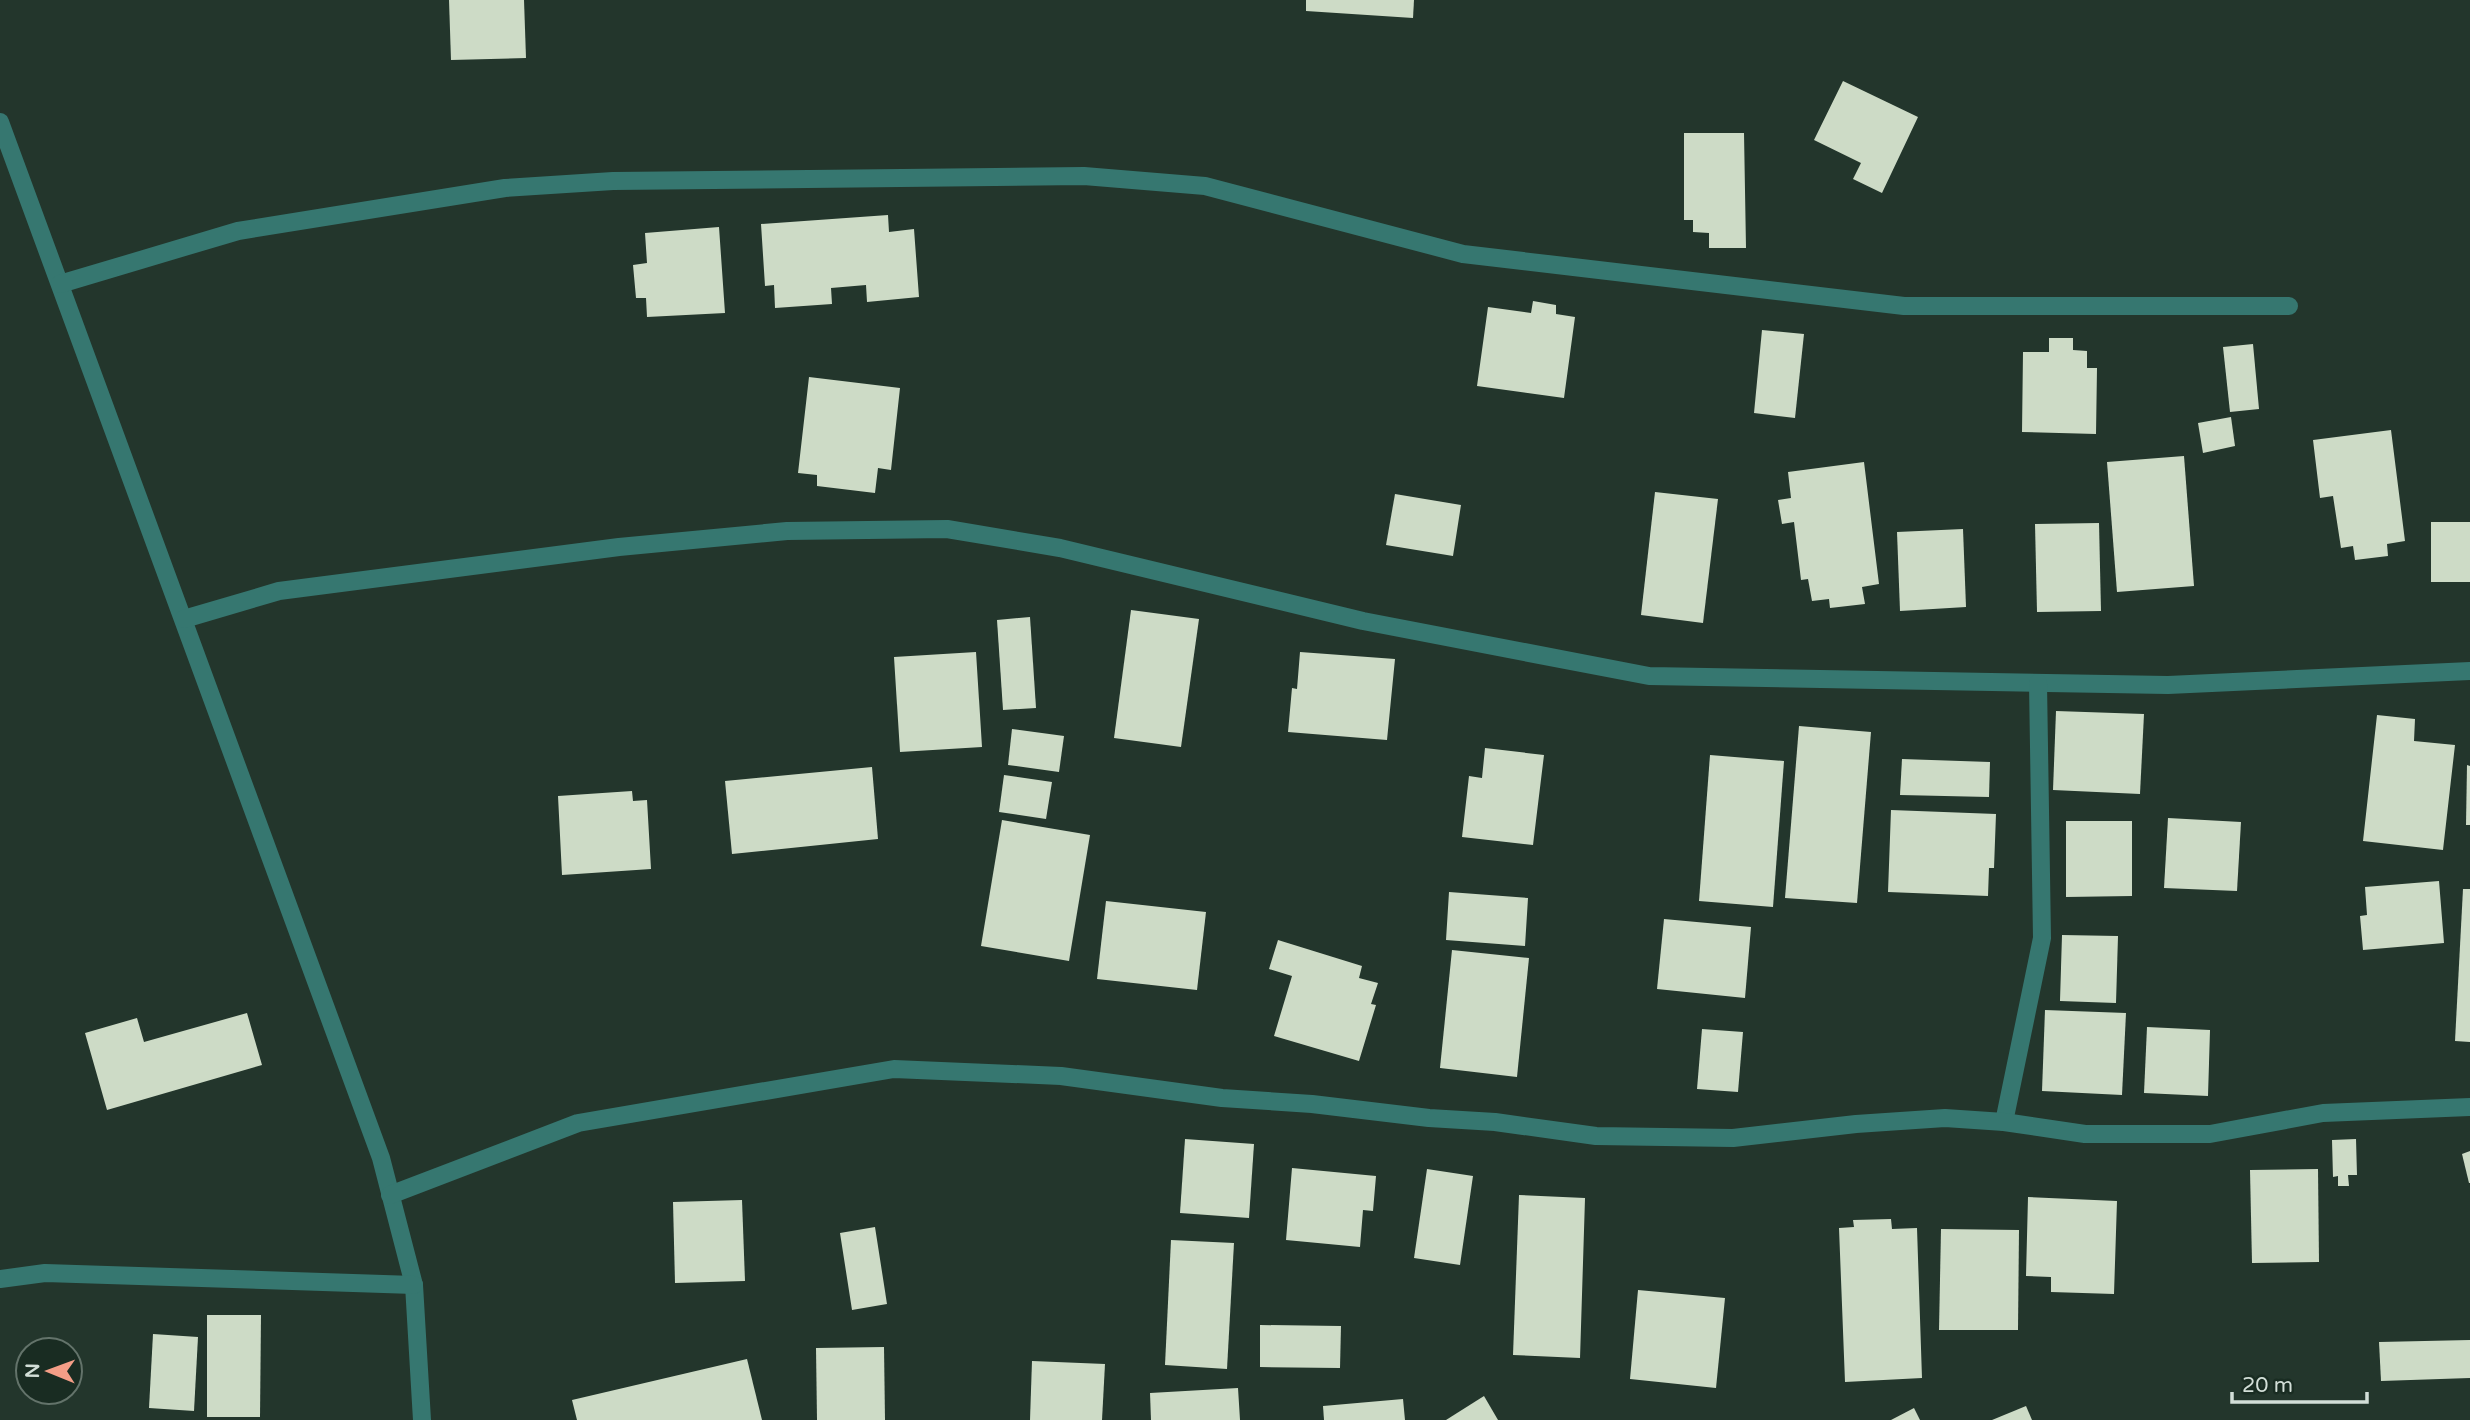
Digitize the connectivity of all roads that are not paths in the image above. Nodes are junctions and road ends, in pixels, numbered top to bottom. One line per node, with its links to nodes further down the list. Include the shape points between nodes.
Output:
1 (0, 122): 2 (street)
2 (60, 284): 3 (street, via 238,231 505,188 613,181 1084,176 1205,186 1463,254 1904,306); 4 (street)
3 (2290, 306)
4 (184, 619): 6 (street, via 279,591 619,547 787,531 947,529 1060,548 1363,621 1649,676); 9 (street, via 381,1157)
5 (2470, 671): 6 (street, via 2168,685)
6 (2038, 682): 8 (street, via 2042,938)
7 (2470, 1107): 8 (street, via 2323,1113 2210,1134 2085,1134)
8 (2004, 1122): 9 (street, via 1945,1118 1733,1138 1596,1136 1495,1122 1222,1098 1061,1076 894,1069 578,1123)
9 (390, 1195): 11 (street)
10 (0, 1279): 11 (street, via 45,1273)
11 (414, 1285): 12 (street)
12 (422, 1420)

